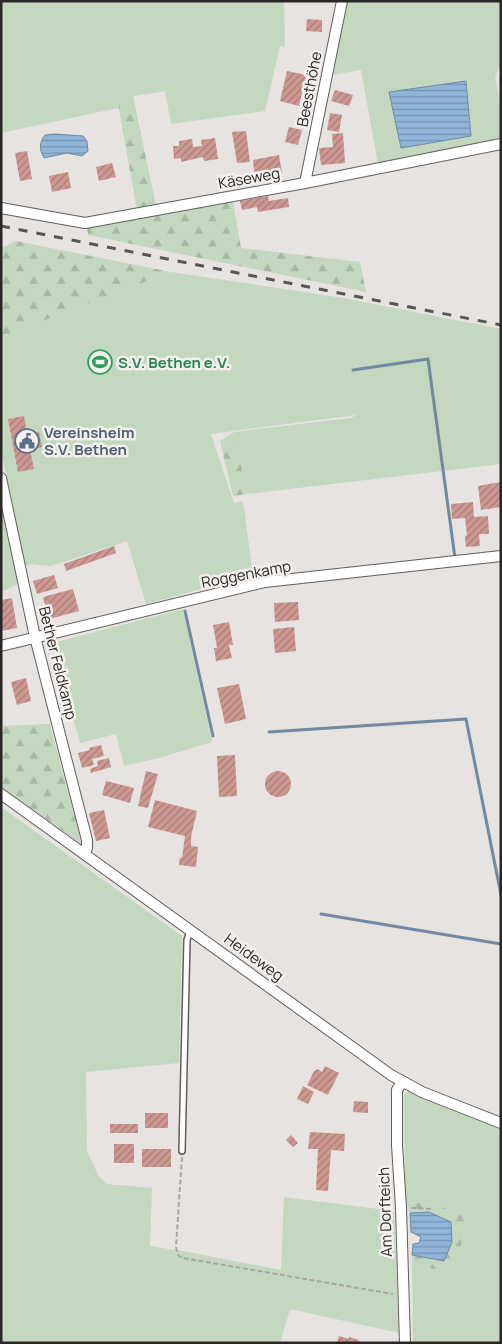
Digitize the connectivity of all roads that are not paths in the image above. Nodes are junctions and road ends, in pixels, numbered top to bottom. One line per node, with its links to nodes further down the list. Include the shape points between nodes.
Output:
1 (342, 1): 3 (street, Beesthöhe)
2 (501, 144): 3 (street, Käseweg)
3 (305, 183): 4 (street, Käseweg, via 84,222)
4 (1, 208)
5 (1, 478): 7 (street, Bether Feldkamp)
6 (501, 556): 7 (street, Roggenkamp, via 266,582)
7 (35, 637): 8 (street, Roggenkamp); 10 (street, Bether Feldkamp, via 87,840)
8 (1, 646)
9 (1, 794): 10 (street, Heideweg)
10 (84, 854): 11 (street, Heideweg)
11 (190, 930): 12 (street, Heideweg); 14 (lane, via 187,940)
12 (402, 1082): 13 (street, Heideweg); 15 (street, Am Dorfteich, via 397,1090 397,1145)
13 (501, 1123)
14 (182, 1151)
15 (405, 1343)

